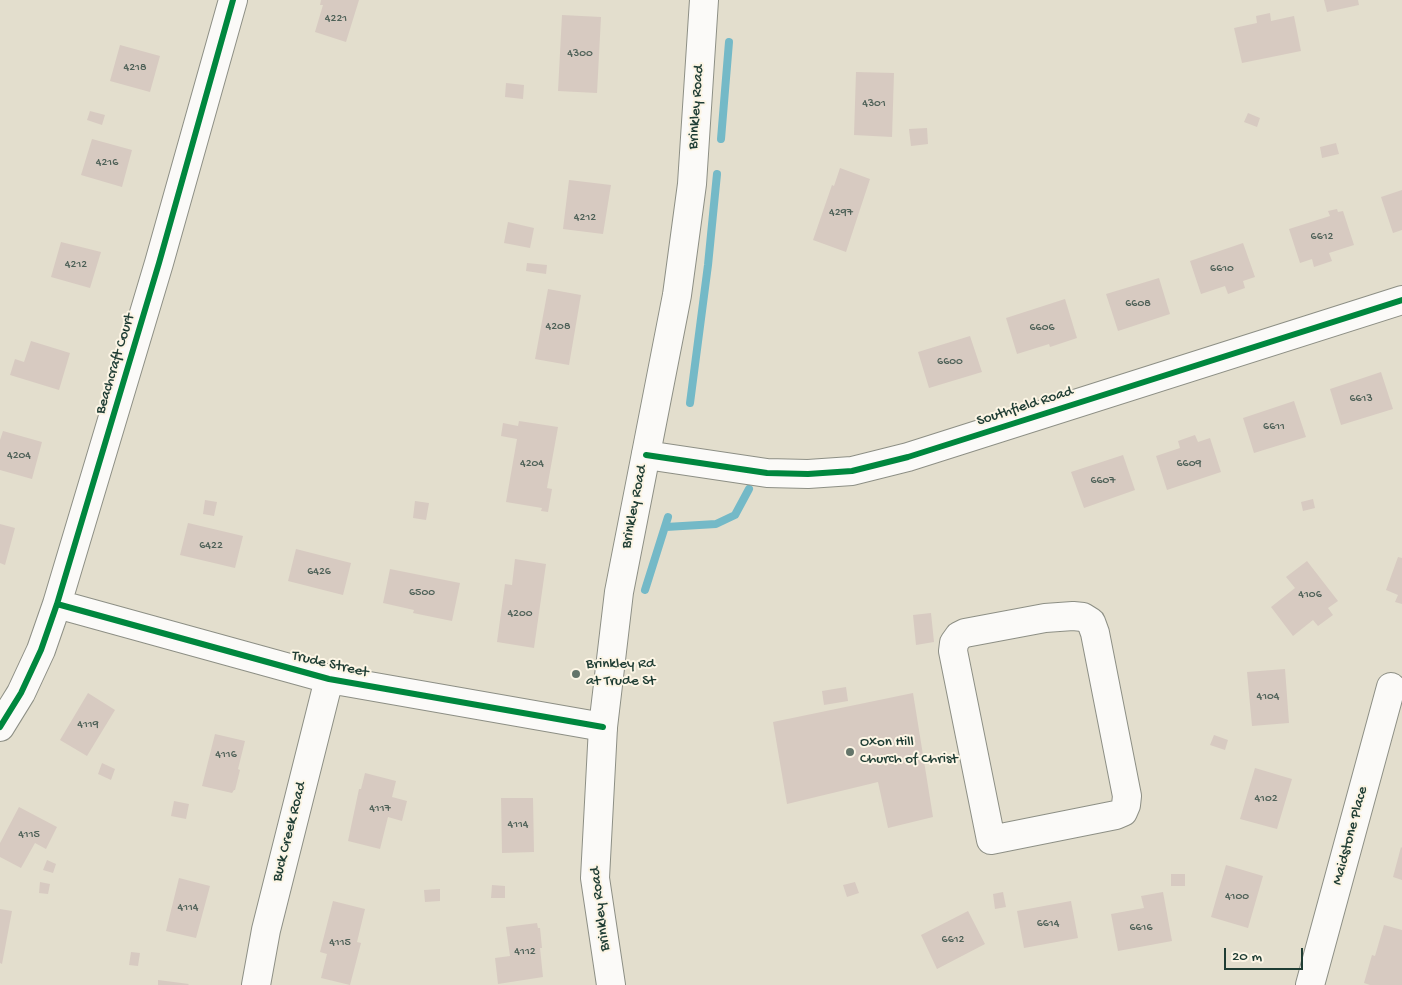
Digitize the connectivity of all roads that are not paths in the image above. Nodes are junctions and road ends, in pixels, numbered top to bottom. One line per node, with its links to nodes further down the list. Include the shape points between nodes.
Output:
1 (233, 0): 5 (street, Beachcraft Court)
2 (704, 0): 4 (street, Brinkley Road, via 692,184 677,295)
3 (1402, 300): 4 (street, Southfield Road, via 908,457 852,471 768,472)
4 (646, 455): 9 (street, Brinkley Road, via 618,592)
5 (57, 604): 6 (street, Trude Street); 8 (street, Beachcraft Court, via 21,693)
6 (328, 679): 9 (street, Trude Street); 11 (street, Buck Creek Road, via 266,930)
7 (1391, 687): 13 (street, Maidstone Place)
8 (0, 727)
9 (603, 727): 12 (street, Brinkley Road, via 595,878)
10 (991, 840): 10 (street, via 1116,815 1123,812 1126,805 1127,796 1095,632 1091,622 1083,617 1046,618 965,633 954,643)
11 (256, 985)
12 (612, 985)
13 (1310, 985)

